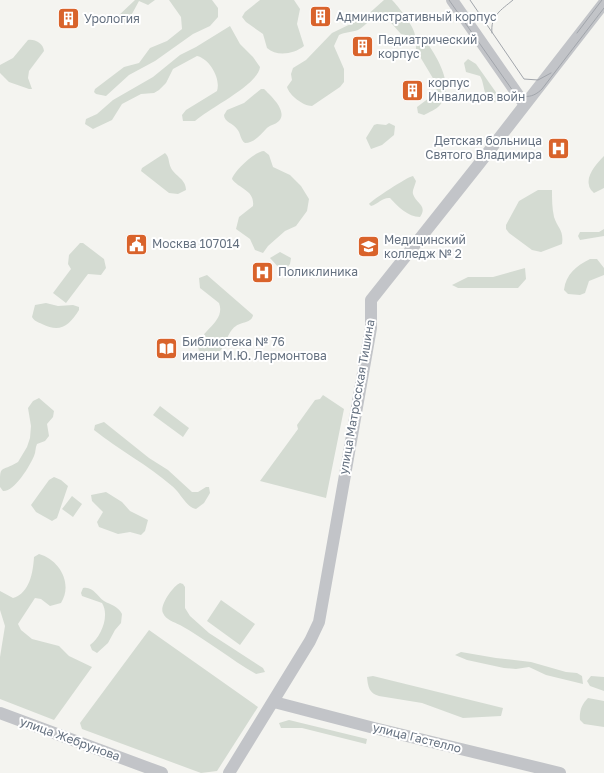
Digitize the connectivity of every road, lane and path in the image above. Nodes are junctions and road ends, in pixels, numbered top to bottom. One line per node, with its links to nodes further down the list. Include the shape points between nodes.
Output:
1 (452, 0): 3 (street)
2 (604, 3): 3 (street, улица Матросская Тишина)
3 (525, 105): 4 (street, улица Матросская Тишина, via 371,300 371,328 319,622)
4 (274, 702): 7 (street, улица Матросская Тишина); 8 (street, улица Гастелло)
5 (0, 713): 6 (street, улица Жебрунова)
6 (162, 773)
7 (229, 773)
8 (560, 773)

